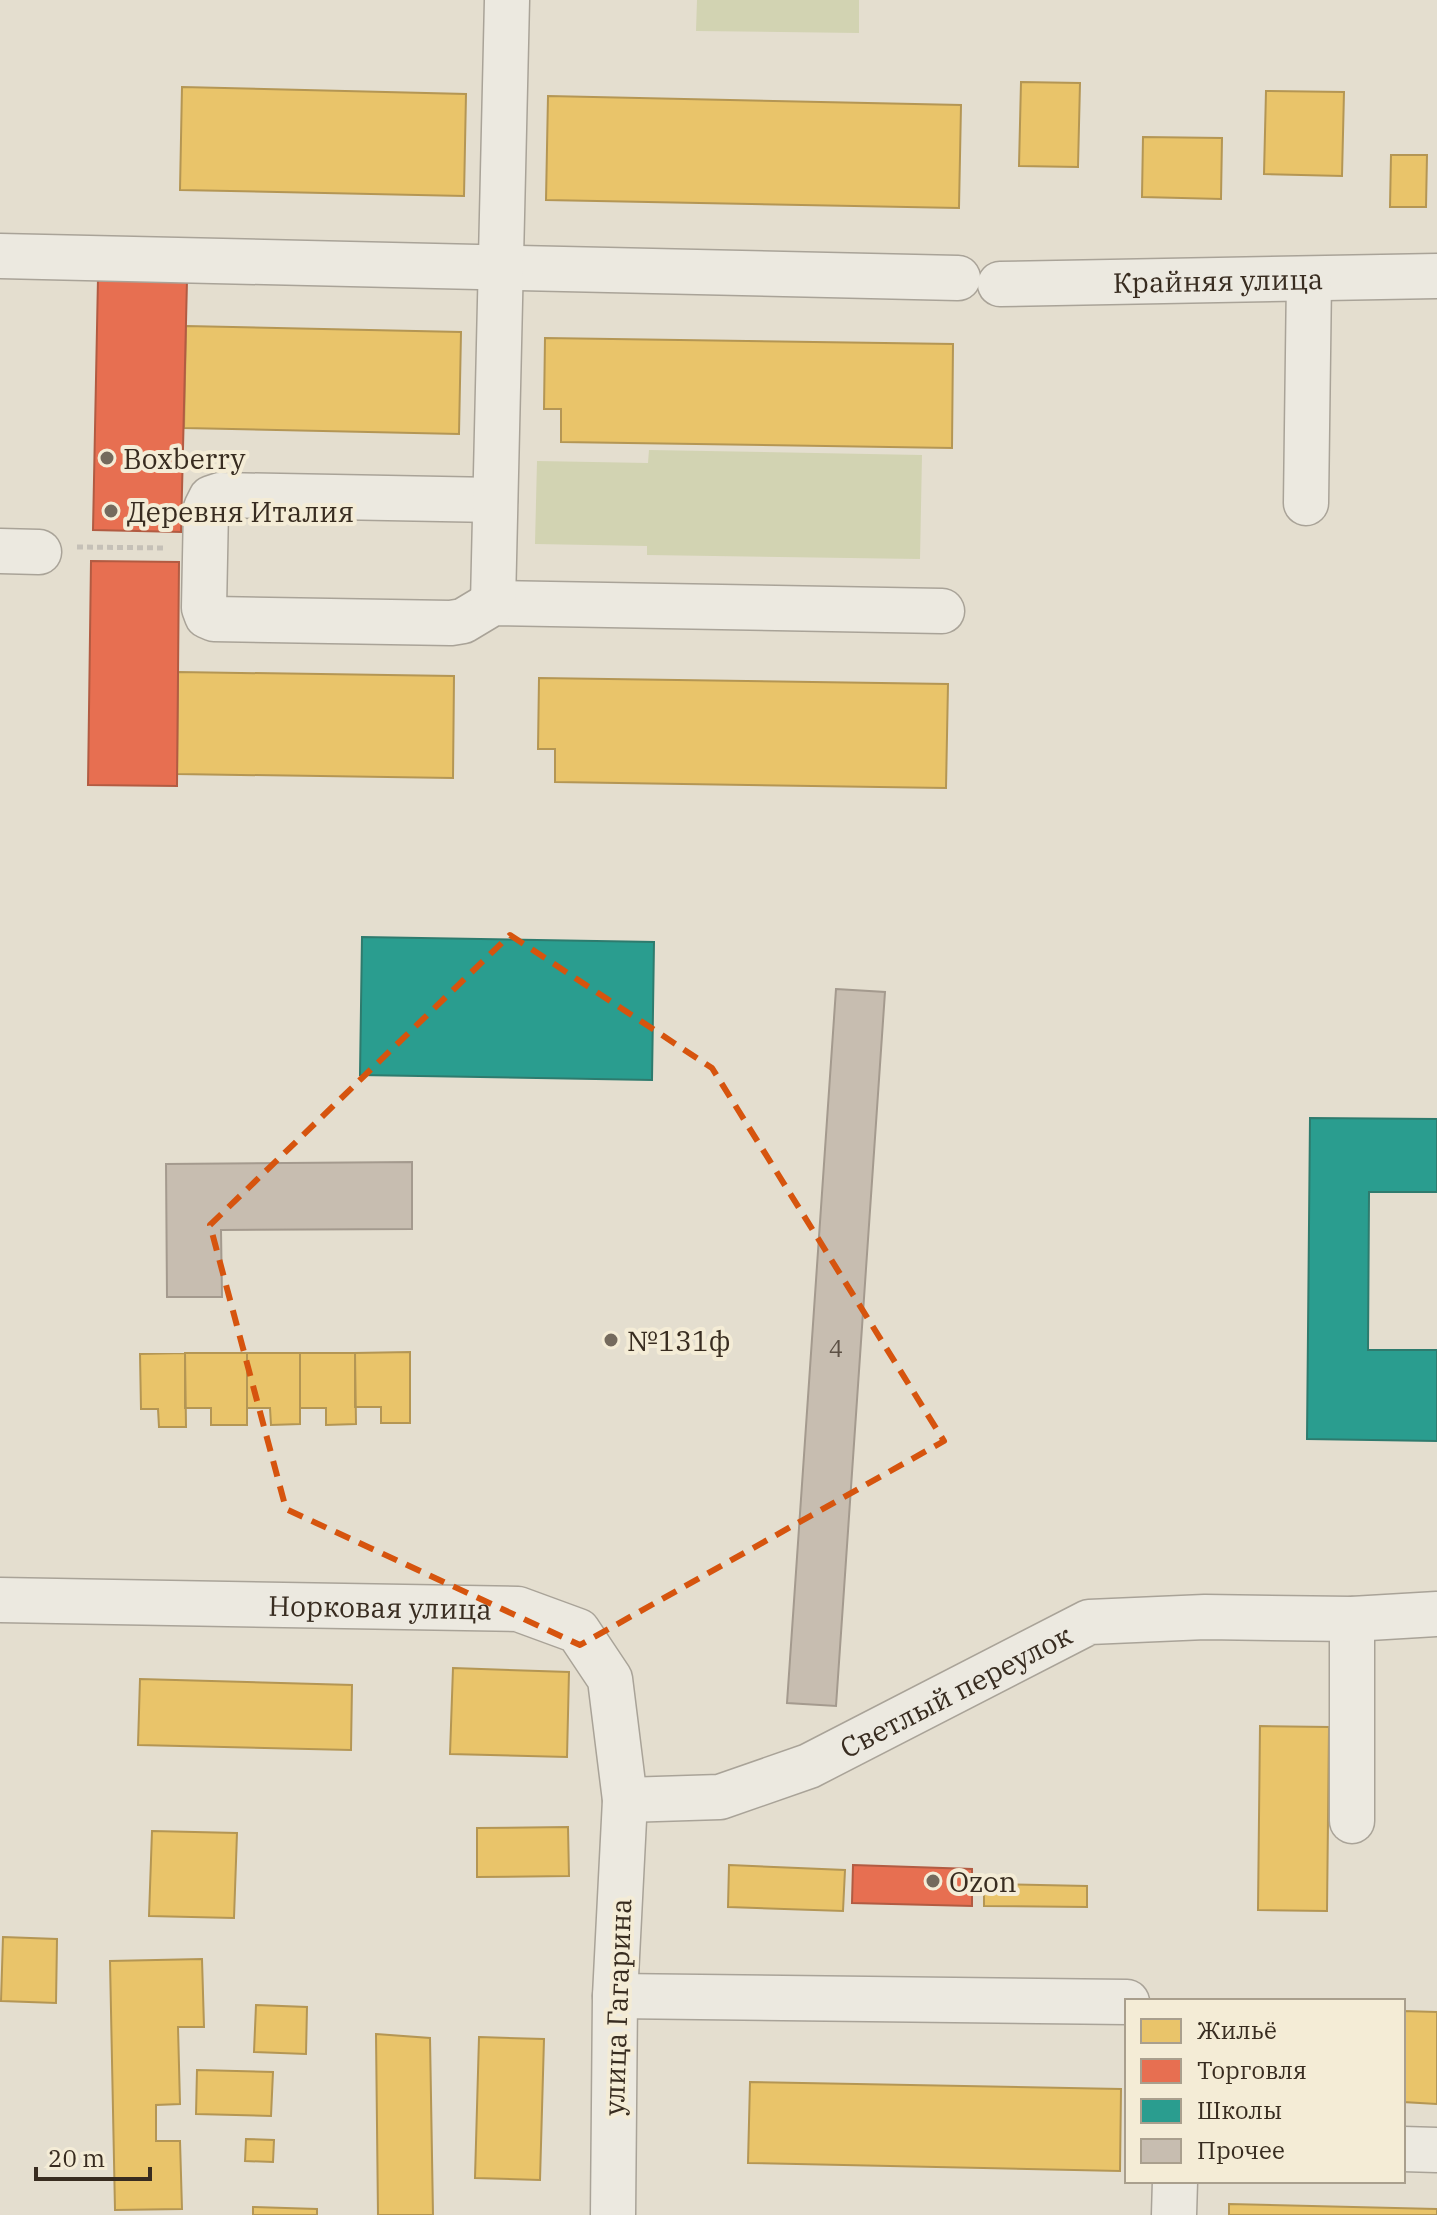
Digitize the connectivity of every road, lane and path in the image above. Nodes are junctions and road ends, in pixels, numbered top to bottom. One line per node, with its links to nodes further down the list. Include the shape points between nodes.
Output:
1 (507, 0): 3 (street)
2 (0, 256): 3 (street, Крайняя улица)
3 (501, 268): 5 (street, Крайняя улица, via 979,281); 6 (street)
4 (1437, 276): 5 (street, Крайняя улица)
5 (1309, 279): 7 (street)
6 (495, 500): 8 (street, via 220,495 206,508); 10 (street)
7 (1306, 503)
8 (205, 549): 9 (path); 10 (street, via 204,608 214,619 451,623)
9 (38, 550)
10 (493, 603): 11 (street)
11 (942, 611)
12 (0, 1600): 15 (street, Норковая улица, via 518,1609 578,1631 610,1679)
13 (1437, 1614): 14 (street, Светлый переулок)
14 (1352, 1619): 15 (street, Светлый переулок, via 1089,1622 809,1766 720,1797); 16 (street)
15 (625, 1800): 17 (street, улица Гагарина)
16 (1352, 1821)
17 (615, 1996): 18 (street); 22 (street, улица Гагарина)
18 (1125, 2002)
19 (1405, 2149): 20 (street)
20 (1437, 2150)
21 (1175, 2183): 23 (street)
22 (613, 2215)
23 (1174, 2215)

